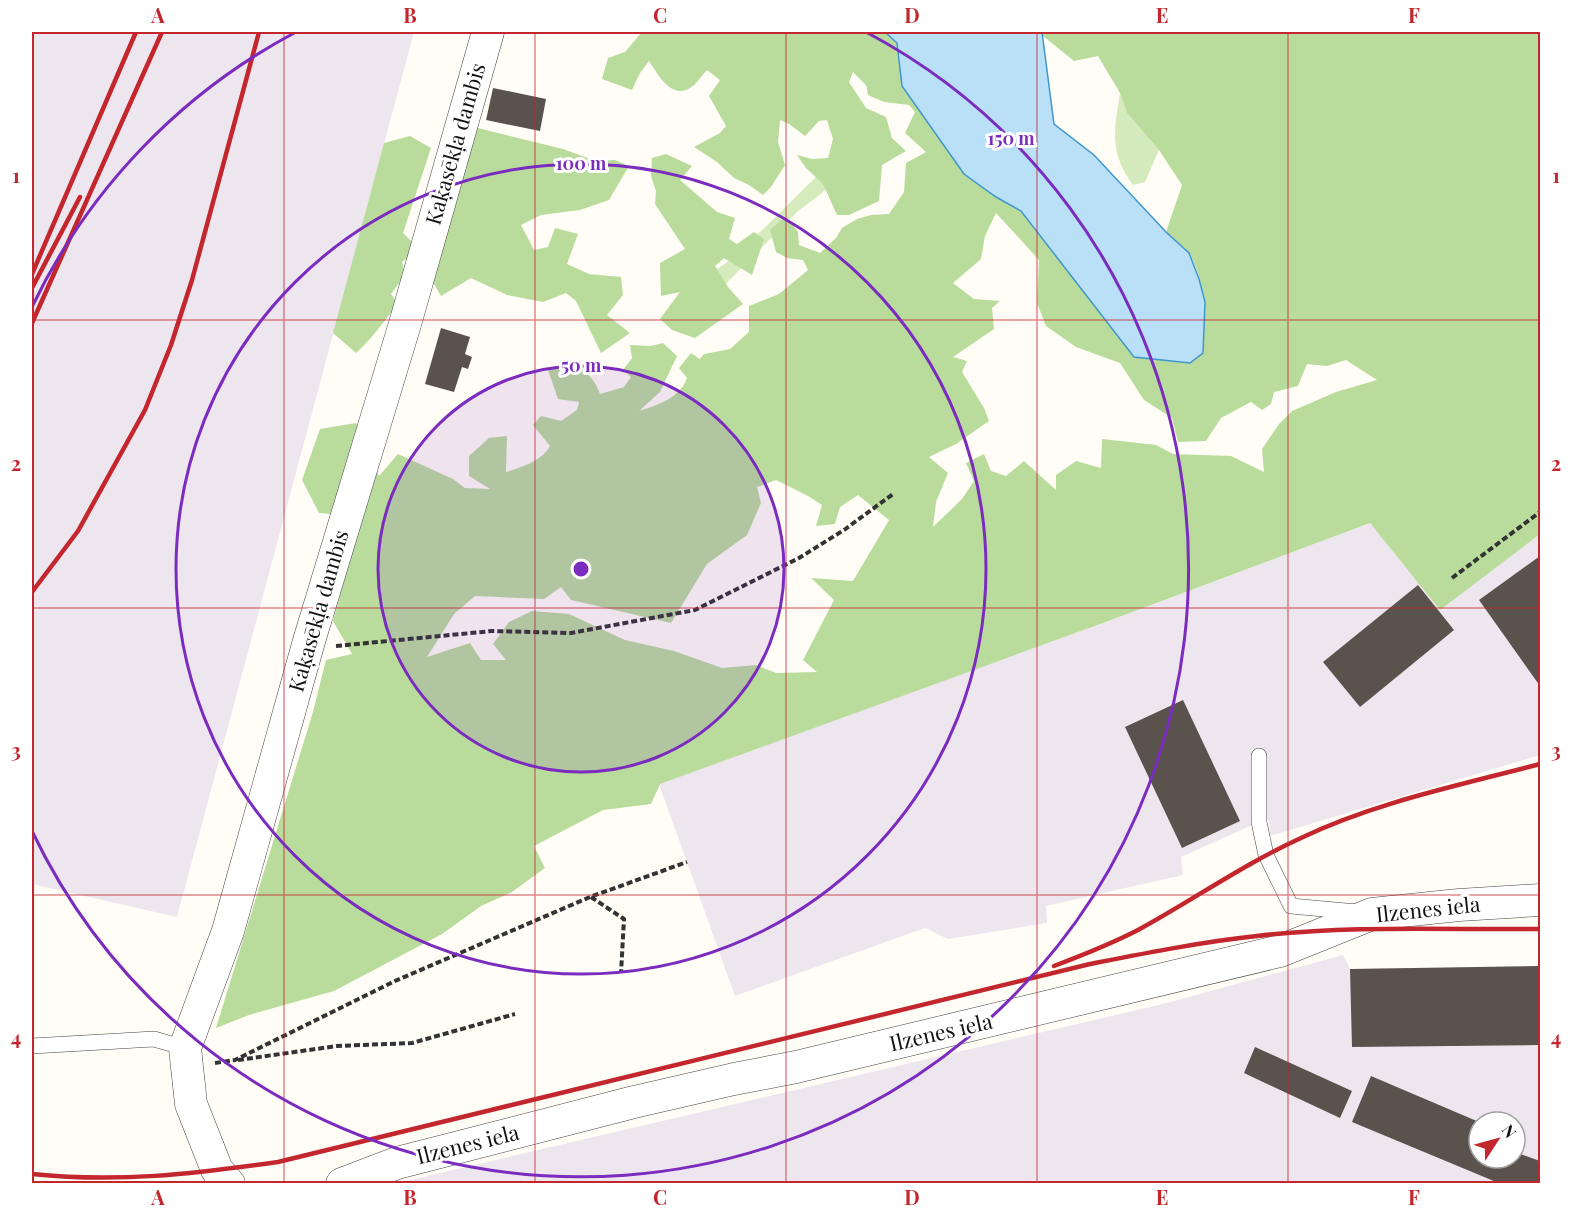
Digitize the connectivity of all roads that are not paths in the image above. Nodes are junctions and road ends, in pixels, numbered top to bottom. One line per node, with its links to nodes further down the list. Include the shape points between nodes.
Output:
1 (488, 32): 6 (street, Kaķasēkļa dambis, via 228,931)
2 (1258, 756): 4 (lane, via 1259,822 1266,855 1292,906)
3 (1540, 900): 4 (street, Ilzenes iela)
4 (1372, 914): 8 (street, Ilzenes iela, via 1280,951 634,1102 397,1163)
5 (32, 1046): 6 (lane, via 154,1039)
6 (186, 1058): 7 (street, Kaķasēkļa dambis, via 192,1104 217,1170)
7 (229, 1184)
8 (342, 1184)

